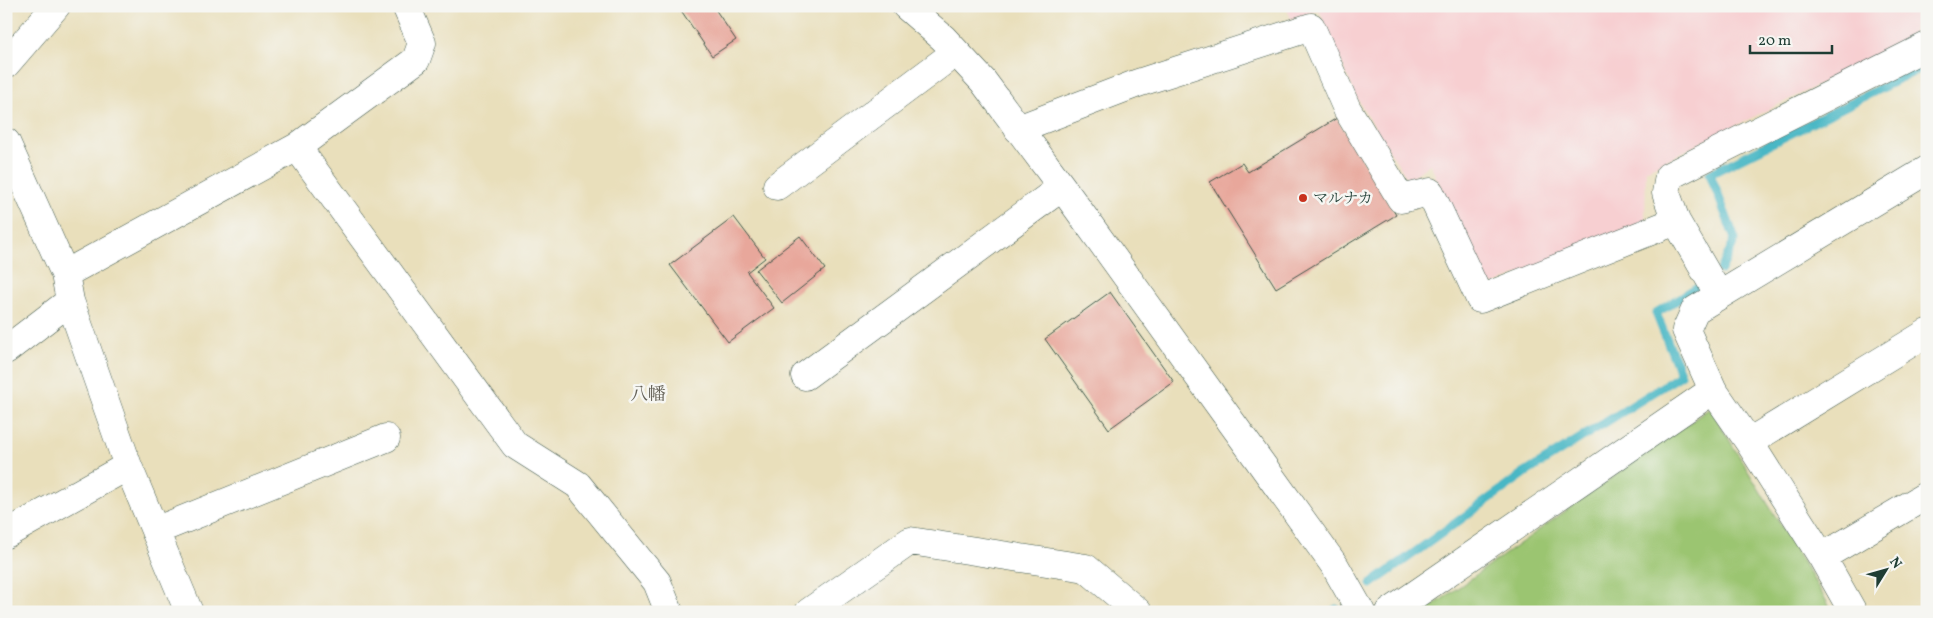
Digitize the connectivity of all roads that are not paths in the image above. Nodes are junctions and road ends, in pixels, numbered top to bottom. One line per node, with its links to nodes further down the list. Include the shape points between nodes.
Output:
1 (56, 6): 6 (street)
2 (406, 6): 9 (street, via 422,43 416,60)
3 (906, 6): 5 (street)
4 (1927, 46): 13 (street, via 1669,176 1666,193)
5 (956, 52): 7 (street); 11 (street)
6 (6, 64)
7 (1018, 129): 12 (street); 13 (street, via 1138,83 1312,27 1347,108 1401,199 1430,192 1480,299)
8 (6, 142): 14 (street)
9 (297, 146): 14 (street); 29 (street, via 516,445 578,485 657,582)
10 (1927, 170): 15 (street)
11 (777, 186)
12 (1062, 187): 19 (street); 32 (street, via 1335,566)
13 (1676, 221): 15 (street)
14 (65, 274): 16 (street)
15 (1719, 295): 20 (street, via 1695,310 1686,330)
16 (70, 301): 18 (street); 23 (street)
17 (1927, 333): 22 (street)
18 (6, 350)
19 (805, 376)
20 (1713, 390): 22 (street); 33 (street)
21 (386, 438): 25 (street)
22 (1749, 442): 27 (street)
23 (128, 466): 25 (street); 26 (street)
24 (1927, 494): 27 (street)
25 (155, 531): 28 (street)
26 (6, 534)
27 (1822, 557): 34 (street)
28 (189, 612)
29 (669, 612)
30 (809, 612): 31 (street, via 910,542 1086,568)
31 (1138, 612)
32 (1361, 612)
33 (1390, 612)
34 (1853, 612)

